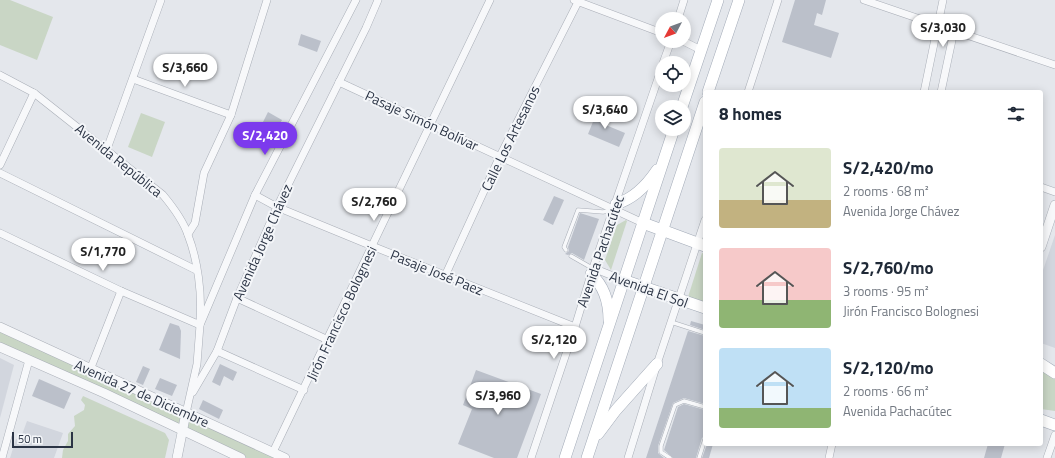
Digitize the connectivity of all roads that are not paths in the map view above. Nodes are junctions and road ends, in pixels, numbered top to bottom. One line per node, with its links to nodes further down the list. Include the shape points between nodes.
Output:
1 (161, 0): 21 (street)
2 (267, 0): 31 (street)
3 (356, 0): 41 (street, Avenida Jorge Chávez)
4 (378, 0): 22 (street, Avenida Jorge Chávez)
5 (490, 0): 32 (street, Jirón Francisco Bolognesi)
6 (684, 0): 13 (street)
7 (718, 0): 18 (main road)
8 (739, 0): 24 (main road)
9 (778, 0): 25 (street)
10 (864, 0): 14 (street)
11 (943, 0): 14 (street)
12 (576, 1): 15 (street); 35 (street, Calle Los Artesanos)
13 (680, 12)
14 (938, 26): 16 (street); 26 (street)
15 (655, 29)
16 (954, 31): 19 (street); 27 (street)
17 (691, 45): 18 (street)
18 (701, 50): 29 (main road)
19 (1055, 65)
20 (0, 75): 28 (street, Avenida República)
21 (134, 79): 31 (street); 34 (street)
22 (339, 82): 32 (street, Pasaje Simón Bolívar); 43 (street, Avenida Jorge Chávez)
23 (655, 87): 44 (street, Avenida Pachacútec)
24 (709, 90)
25 (749, 90)
26 (924, 90)
27 (941, 90)
28 (34, 93): 34 (street, Avenida República); 37 (street)
29 (684, 100)
30 (703, 108): 46 (main road)
31 (231, 115): 49 (street, via 204,173 195,223)
32 (431, 124): 35 (street, Pasaje Simón Bolívar); 52 (street, Jirón Francisco Bolognesi)
33 (672, 136): 36 (main road)
34 (107, 149): 49 (street, Avenida República, via 163,195 177,213)
35 (500, 156): 44 (street, Pasaje Simón Bolívar); 57 (street, Calle Los Artesanos)
36 (662, 163): 44 (main road, via 639,191); 45 (main road)
37 (0, 165)
38 (0, 173): 55 (street)
39 (1043, 188): 40 (street)
40 (1055, 192)
41 (256, 195): 43 (street, Pasaje José Paez); 65 (street, Avenida Jorge Chávez)
42 (1055, 205): 50 (street)
43 (277, 207): 52 (street, Pasaje José Paez); 61 (street, Avenida Jorge Chávez)
44 (615, 207): 45 (street); 53 (lane, via 590,214 578,210 564,247); 56 (street, Avenida Pachacútec)
45 (643, 223): 46 (main road); 58 (main road)
46 (662, 230): 51 (main road); 59 (main road)
47 (703, 232): 51 (street)
48 (0, 233): 60 (street)
49 (188, 234): 55 (street, Avenida República)
50 (1043, 241)
51 (701, 245): 62 (street)
52 (372, 246): 57 (street, Pasaje José Paez); 70 (street, Jirón Francisco Bolognesi)
53 (566, 250)
54 (573, 258): 56 (lane)
55 (196, 270): 65 (street, Avenida República)
56 (592, 271): 58 (street, Avenida El Sol); 67 (street, Avenida Pachacútec); 68 (main road, via 604,291 609,310)
57 (445, 276): 67 (street, Pasaje José Paez)
58 (623, 280): 59 (main road, Avenida El Sol); 68 (main road)
59 (644, 288): 62 (main road, Avenida El Sol); 87 (main road)
60 (121, 291): 65 (street); 76 (street)
61 (237, 298): 70 (street); 72 (street, Avenida Jorge Chávez)
62 (679, 300): 63 (main road, Avenida El Sol); 64 (street)
63 (703, 307)
64 (671, 322): 69 (lane); 74 (street)
65 (200, 325): 79 (street, Avenida Jorge Chávez, via 197,364)
66 (0, 327): 76 (street, Avenida 27 de Diciembre)
67 (575, 327): 94 (street, Avenida Pachacútec)
68 (609, 329): 95 (main road)
69 (703, 332)
70 (328, 340): 78 (street, Jirón Francisco Bolognesi)
71 (0, 347): 73 (street, Avenida 27 de Diciembre)
72 (218, 350): 78 (street); 79 (street, Avenida Jorge Chávez)
73 (29, 360): 84 (street, Avenida 27 de Diciembre); 90 (street)
74 (657, 364): 87 (main road, via 616,410); 97 (street)
75 (1047, 366): 77 (main road)
76 (90, 370): 81 (street, Avenida 27 de Diciembre)
77 (1055, 373)
78 (304, 390): 89 (street, Jirón Francisco Bolognesi)
79 (189, 397): 81 (street, Avenida Jorge Chávez)
80 (703, 406): 98 (lane, via 684,401 675,405 661,446 661,452)
81 (186, 413): 84 (street); 89 (street, Avenida 27 de Diciembre)
82 (1043, 421): 83 (main road)
83 (1055, 425)
84 (183, 430): 91 (street); 92 (street, Avenida 27 de Diciembre)
85 (1055, 435): 101 (street)
86 (703, 445): 99 (lane)
87 (590, 446): 96 (main road)
88 (832, 446): 100 (street)
89 (273, 452): 93 (street, Avenida 27 de Diciembre)
90 (2, 458)
91 (177, 458)
92 (241, 458)
93 (285, 458)
94 (531, 458)
95 (565, 458)
96 (586, 458)
97 (628, 458)
98 (670, 458)
99 (699, 458)
100 (829, 458)
101 (1047, 458)

